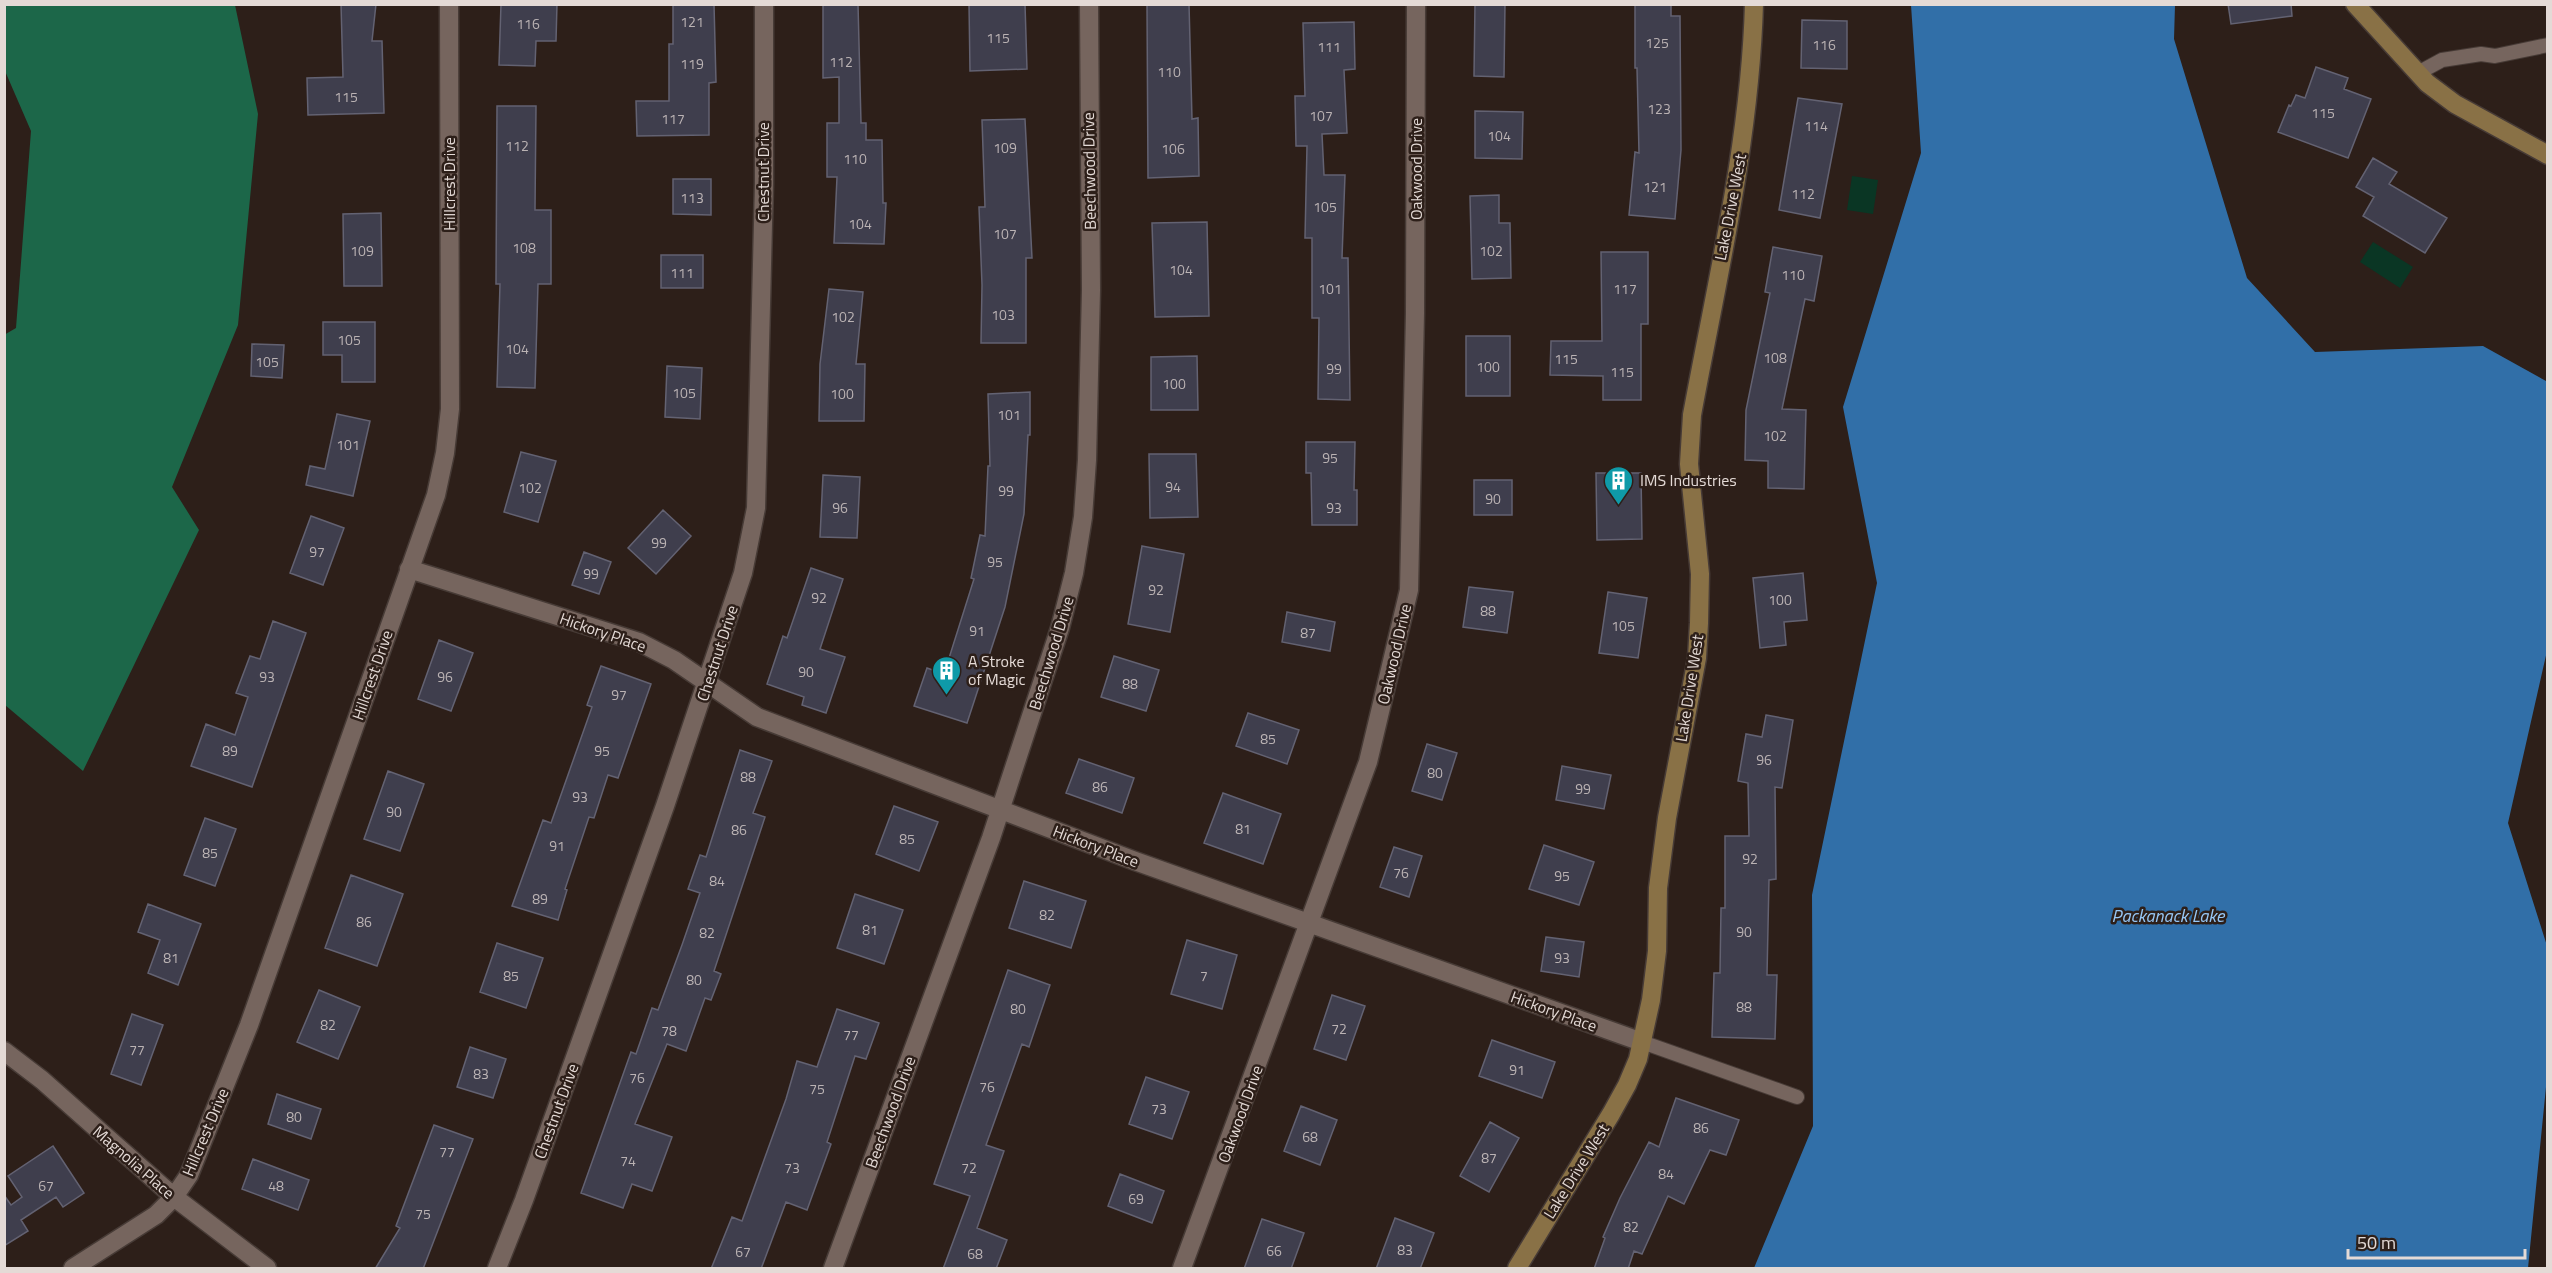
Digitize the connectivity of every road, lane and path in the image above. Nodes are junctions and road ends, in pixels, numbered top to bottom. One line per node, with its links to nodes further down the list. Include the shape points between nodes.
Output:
1 (449, 4): 10 (street, Hillcrest Drive, via 450,409 436,495)
2 (764, 4): 11 (street, Chestnut Drive, via 756,508 743,573)
3 (1089, 4): 12 (street, Beechwood Drive, via 1091,290 1083,517 1060,628)
4 (1416, 4): 13 (street, Oakwood Drive, via 1409,590 1368,762)
5 (1754, 4): 14 (street, Lake Drive West, via 1746,124 1692,415 1689,464 1700,574 1697,658 1667,818 1658,888 1657,951)
6 (2355, 4): 8 (street)
7 (2547, 45): 8 (lane, via 2494,56 2442,60)
8 (2418, 73): 9 (street, via 2455,104)
9 (2547, 155)
10 (410, 569): 11 (street, Hickory Place, via 639,642); 17 (street, Hillcrest Drive, via 249,1025 189,1175)
11 (708, 683): 12 (street, Hickory Place, via 756,717); 20 (street, Chestnut Drive)
12 (1001, 809): 13 (street, Hickory Place); 21 (street, Beechwood Drive)
13 (1310, 923): 14 (street, Hickory Place); 22 (street, Oakwood Drive)
14 (1642, 1042): 16 (lane, Hickory Place); 23 (street, Lake Drive West, via 1638,1059 1611,1114)
15 (4, 1051): 17 (street, Magnolia Place)
16 (1797, 1097)
17 (174, 1197): 18 (street, Hillcrest Drive, via 156,1215); 19 (street, Magnolia Place)
18 (73, 1269)
19 (267, 1269)
20 (497, 1269)
21 (833, 1269)
22 (1182, 1269)
23 (1517, 1269)

